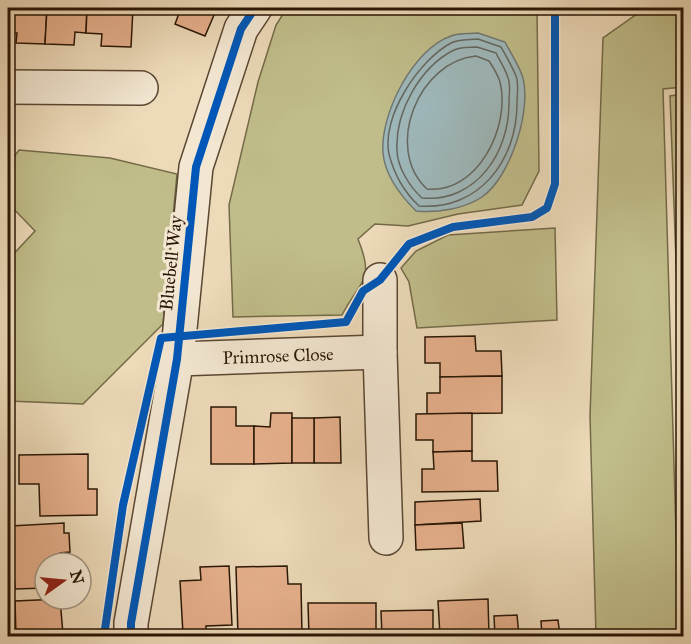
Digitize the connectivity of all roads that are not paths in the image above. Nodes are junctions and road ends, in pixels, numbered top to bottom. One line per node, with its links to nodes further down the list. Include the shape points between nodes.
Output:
1 (255, 8): 6 (street, Bluebell Way, via 242,29 196,167)
2 (8, 87): 3 (street)
3 (141, 88)
4 (380, 280): 5 (street)
5 (380, 352): 6 (street, Primrose Close); 7 (street)
6 (177, 359): 8 (street, Bluebell Way)
7 (386, 538)
8 (131, 636)

